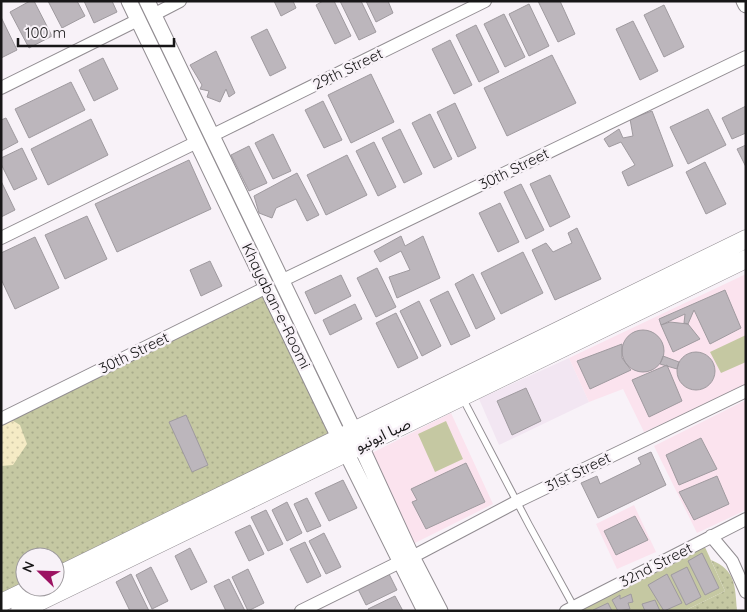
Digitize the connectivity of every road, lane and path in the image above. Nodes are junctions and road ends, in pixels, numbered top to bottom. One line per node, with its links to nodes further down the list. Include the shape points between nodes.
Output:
1 (129, 1): 7 (street, Khayaban-e-Roomi)
2 (180, 1): 6 (street)
3 (485, 1): 14 (street, 29th Street)
4 (744, 1): 5 (street)
5 (746, 5)
6 (150, 8): 9 (street, Khayaban-e-Roomi)
7 (138, 20): 10 (street, Khayaban-e-Roomi); 12 (street)
8 (746, 57): 20 (street, 30th Street)
9 (176, 64): 10 (street, via 172,72); 11 (street, Khayaban-e-Roomi)
10 (162, 70): 13 (street, Khayaban-e-Roomi)
11 (185, 81): 13 (street, via 174,82); 14 (street, Khayaban-e-Roomi)
12 (1, 88)
13 (172, 90): 15 (street, Khayaban-e-Roomi)
14 (211, 136): 20 (street, Khayaban-e-Roomi)
15 (197, 142): 16 (street); 20 (street, Khayaban-e-Roomi)
16 (1, 238)
17 (746, 239): 24 (main road, صبا ایونیو)
18 (746, 259): 22 (main road, صبا ایونیو)
19 (746, 268): 22 (lane)
20 (274, 284): 23 (street, 30th Street); 24 (street, Khayaban-e-Roomi)
21 (746, 391): 25 (street, 31st Street)
22 (464, 400): 24 (main road, صبا ایونیو); 25 (lane)
23 (1, 419)
24 (353, 444): 28 (street, Khayaban-e-Roomi); 29 (main road, صبا ایونیو); 34 (main road, صبا ایونیو)
25 (518, 501): 28 (street, 31st Street); 33 (lane)
26 (746, 519): 27 (street, 32nd Street)
27 (711, 536): 30 (street, via 732,561); 33 (street, 32nd Street)
28 (406, 559): 35 (street, 31st Street); 36 (street, Khayaban-e-Roomi); 37 (street, Khayaban-e-Roomi)
29 (65, 573)
30 (746, 592)
31 (15, 596): 32 (main road)
32 (1, 603)
33 (570, 609)
34 (20, 611)
35 (301, 611)
36 (425, 611)
37 (440, 611)

